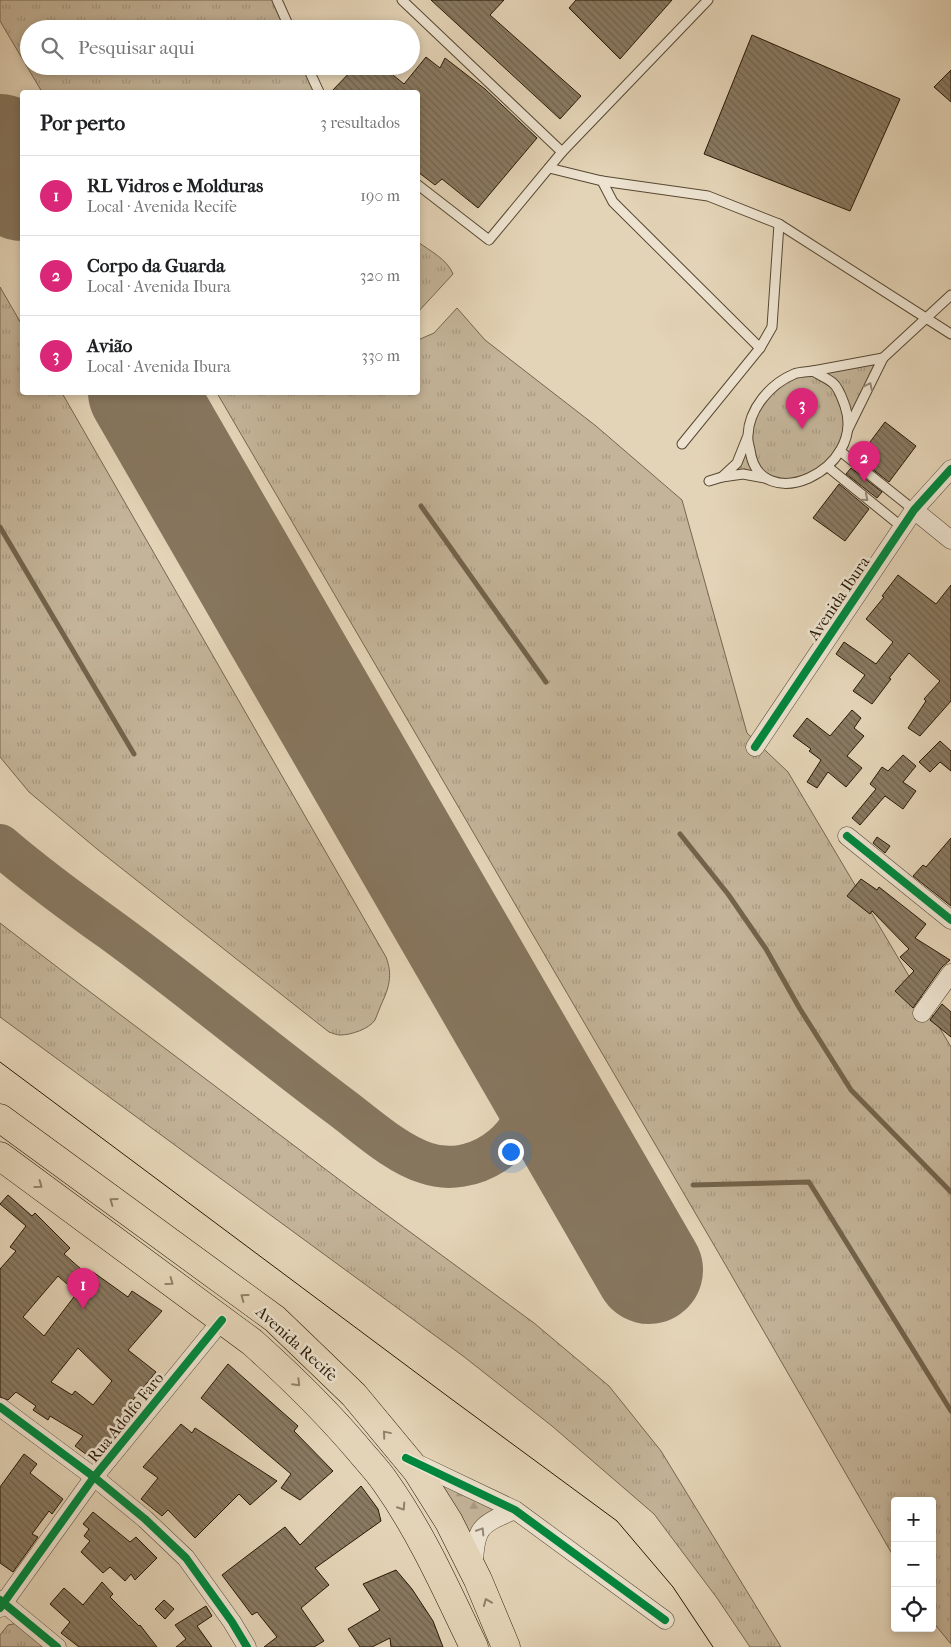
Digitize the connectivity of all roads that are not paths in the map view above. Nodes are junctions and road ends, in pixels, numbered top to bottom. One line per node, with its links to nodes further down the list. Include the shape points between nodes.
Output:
1 (277, 0): 4 (lane)
2 (402, 0): 7 (lane)
3 (708, 0): 7 (lane)
4 (286, 20)
5 (311, 75): 6 (lane)
6 (318, 90)
7 (562, 152): 8 (lane)
8 (549, 168): 9 (lane); 10 (lane, via 488,240)
9 (602, 181): 11 (lane, via 708,196); 15 (lane, via 613,202)
10 (420, 187)
11 (779, 224): 13 (lane); 15 (lane, via 772,327)
12 (951, 295): 13 (lane)
13 (926, 317): 14 (lane); 16 (lane)
14 (951, 334)
15 (760, 348): 20 (lane)
16 (883, 358): 17 (lane); 18 (lane, one-way to 16)
17 (813, 372): 18 (lane, via 833,383 841,394); 19 (lane, via 796,373 777,383 760,401 752,416)
18 (848, 430): 21 (lane)
19 (748, 435): 24 (lane, via 737,463); 25 (lane, via 751,463)
20 (682, 444)
21 (840, 451): 22 (lane); 27 (lane)
22 (828, 467): 25 (lane, via 801,482 786,484); 28 (lane, one-way to 28)
23 (951, 469): 27 (street, Avenida Ibura)
24 (722, 476): 25 (lane, via 744,474); 26 (lane)
25 (765, 478)
26 (709, 481)
27 (914, 510): 28 (street, Avenida Ibura); 29 (street)
28 (902, 527): 30 (street, Avenida Ibura)
29 (951, 540)
30 (755, 747)
31 (847, 836): 32 (street)
32 (951, 920)
33 (951, 973): 34 (street)
34 (922, 1013)
35 (0, 1118): 39 (main road, Avenida Recife, one-way to 35, via 354,1395 275,1320)
36 (0, 1156): 37 (main road, Avenida Recife, one-way to 37)
37 (222, 1320): 40 (street, Rua Adolfo Faro); 47 (main road, Avenida Recife, one-way to 47, via 282,1368 332,1418 385,1481 426,1547)
38 (0, 1407): 40 (street)
39 (406, 1458): 41 (street); 42 (main road, Avenida Recife, via 439,1506)
40 (94, 1477): 43 (street, Rua Adolfo Faro); 46 (street, via 145,1518 186,1558)
41 (514, 1510): 42 (street, one-way to 41, via 479,1531 490,1520); 44 (street)
42 (473, 1569): 48 (main road, Avenida Recife, one-way to 42)
43 (1, 1603): 45 (street)
44 (665, 1620)
45 (58, 1647)
46 (246, 1647)
47 (474, 1647)
48 (506, 1647)

